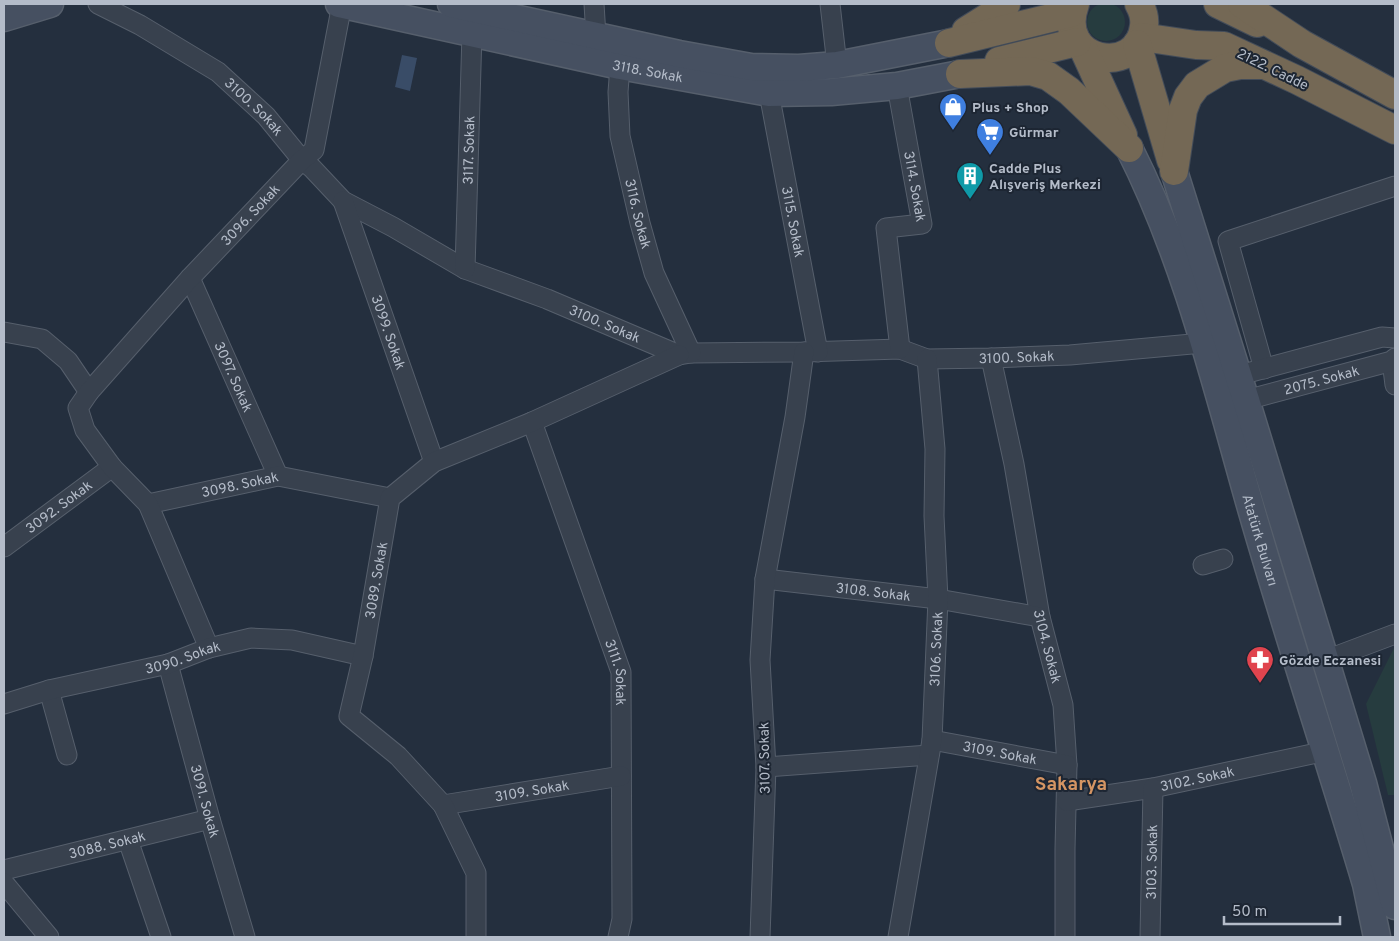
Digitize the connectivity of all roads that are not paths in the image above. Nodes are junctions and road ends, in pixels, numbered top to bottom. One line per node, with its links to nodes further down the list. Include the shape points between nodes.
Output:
1 (50, 4): 12 (main road)
2 (98, 4): 28 (street, 3100. Sokak, via 218,72 266,116)
3 (340, 4): 13 (main road, 3118. Sokak); 28 (street, 3096. Sokak, via 314,150)
4 (451, 4): 14 (main road, 3118. Sokak)
5 (594, 4): 14 (street)
6 (830, 4): 19 (street)
7 (1006, 4): 16 (highway)
8 (1140, 4): 15 (highway, via 1144,21)
9 (1218, 4): 17 (highway)
10 (1242, 4): 17 (highway)
11 (1073, 8): 16 (highway); 18 (highway, via 1070,23)
12 (4, 18)
13 (472, 33): 21 (main road, 3118. Sokak); 32 (street, 3117. Sokak)
14 (596, 36): 19 (main road, 3118. Sokak, via 751,67)
15 (1140, 40): 18 (highway, via 1123,54 1106,58 1094,56); 20 (highway, 2122. Cadde, via 1224,46); 29 (highway)
16 (949, 43): 19 (main road, 3118. Sokak)
17 (1302, 44): 25 (highway)
18 (1080, 46): 22 (highway, via 1003,60); 27 (highway)
19 (837, 65)
20 (1266, 65): 26 (highway, 2122. Cadde); 29 (highway, via 1240,64 1225,68 1197,85 1183,110)
21 (620, 66): 24 (main road, 3118. Sokak); 39 (street, 3116. Sokak, via 620,136 654,273)
22 (960, 74): 23 (main road, 3118. Sokak); 27 (highway, via 1031,71 1048,76 1070,91)
23 (896, 86): 24 (main road, 3118. Sokak); 37 (street, 3114. Sokak, via 922,224 886,228)
24 (769, 93): 38 (street, 3115. Sokak)
25 (1395, 95)
26 (1395, 130)
27 (1129, 148): 36 (main road, Atatürk Bulvarı, via 1158,210)
28 (302, 160): 31 (street, 3100. Sokak); 33 (street, 3096. Sokak)
29 (1174, 171): 44 (main road, Atatürk Bulvarı)
30 (1395, 186): 43 (street, via 1228,241)
31 (343, 201): 32 (street, 3100. Sokak, via 393,226); 49 (street, 3099. Sokak)
32 (465, 269): 39 (street, 3100. Sokak, via 547,298)
33 (190, 278): 46 (street, 3096. Sokak); 51 (street, 3097. Sokak)
34 (4, 333): 46 (street, via 42,339 68,361)
35 (1395, 338): 43 (street, via 1382,337)
36 (1203, 343): 40 (street, 3100. Sokak, via 1070,355); 68 (main road, Atatürk Bulvarı)
37 (900, 349): 38 (street, 3100. Sokak); 41 (street, 3100. Sokak)
38 (811, 352): 39 (street, 3100. Sokak); 57 (street, 3115. Sokak, via 795,417)
39 (685, 354): 48 (street)
40 (991, 358): 41 (street, 3100. Sokak); 59 (street, 3104. Sokak, via 1014,464)
41 (927, 359): 58 (street, 3106. Sokak, via 934,449)
42 (1394, 360): 45 (street); 47 (street, 2075. Sokak)
43 (1264, 369): 44 (street)
44 (1238, 376): 47 (main road, Atatürk Bulvarı)
45 (1395, 385)
46 (89, 392): 50 (street, 3096. Sokak, via 78,408 85,430)
47 (1246, 400): 63 (main road, Atatürk Bulvarı)
48 (532, 422): 49 (street); 72 (street, 3111. Sokak, via 621,672)
49 (434, 462): 52 (street)
50 (112, 467): 53 (street); 54 (street, 3092. Sokak)
51 (278, 476): 52 (street, 3098. Sokak); 53 (street, 3098. Sokak)
52 (390, 498): 62 (street, 3089. Sokak)
53 (148, 504): 61 (street)
54 (4, 547)
55 (1223, 559): 56 (street)
56 (1203, 565)
57 (765, 579): 58 (street, 3108. Sokak); 71 (street, 3107. Sokak, via 760,660)
58 (938, 599): 59 (street, 3108. Sokak); 67 (street, 3106. Sokak)
59 (1040, 617): 70 (street, 3104. Sokak, via 1064,705)
60 (1395, 634): 63 (street)
61 (209, 648): 62 (street, 3090. Sokak, via 251,638 292,640); 64 (street, 3090. Sokak)
62 (363, 656): 75 (street, 3089. Sokak, via 349,716 398,756)
63 (1326, 660): 80 (main road, Atatürk Bulvarı)
64 (168, 664): 65 (street, 3090. Sokak); 76 (street, 3091. Sokak)
65 (49, 690): 66 (street, 3090. Sokak); 69 (street)
66 (4, 704)
67 (930, 748): 70 (street, 3109. Sokak); 71 (street, 3109. Sokak); 87 (street, 3106. Sokak)
68 (1326, 751): 73 (street, 3102. Sokak); 90 (main road, Atatürk Bulvarı, via 1366,884)
69 (67, 755)
70 (1067, 765): 74 (street, 3104. Sokak)
71 (766, 767): 86 (street, 3107. Sokak)
72 (621, 776): 75 (street, 3109. Sokak); 85 (street, 3111. Sokak, via 622,918)
73 (1153, 788): 74 (street, 3102. Sokak); 89 (street, 3103. Sokak)
74 (1067, 801): 88 (street, 3104. Sokak)
75 (443, 805): 84 (street, 3089. Sokak, via 476,873)
76 (210, 819): 77 (street, 3088. Sokak); 83 (street, 3091. Sokak)
77 (128, 840): 78 (street, 3088. Sokak); 82 (street)
78 (4, 870)
79 (4, 883): 81 (street)
80 (1395, 906)
81 (49, 937)
82 (160, 937)
83 (245, 937)
84 (476, 937)
85 (618, 937)
86 (760, 937)
87 (898, 937)
88 (1065, 937)
89 (1150, 937)
90 (1377, 937)

